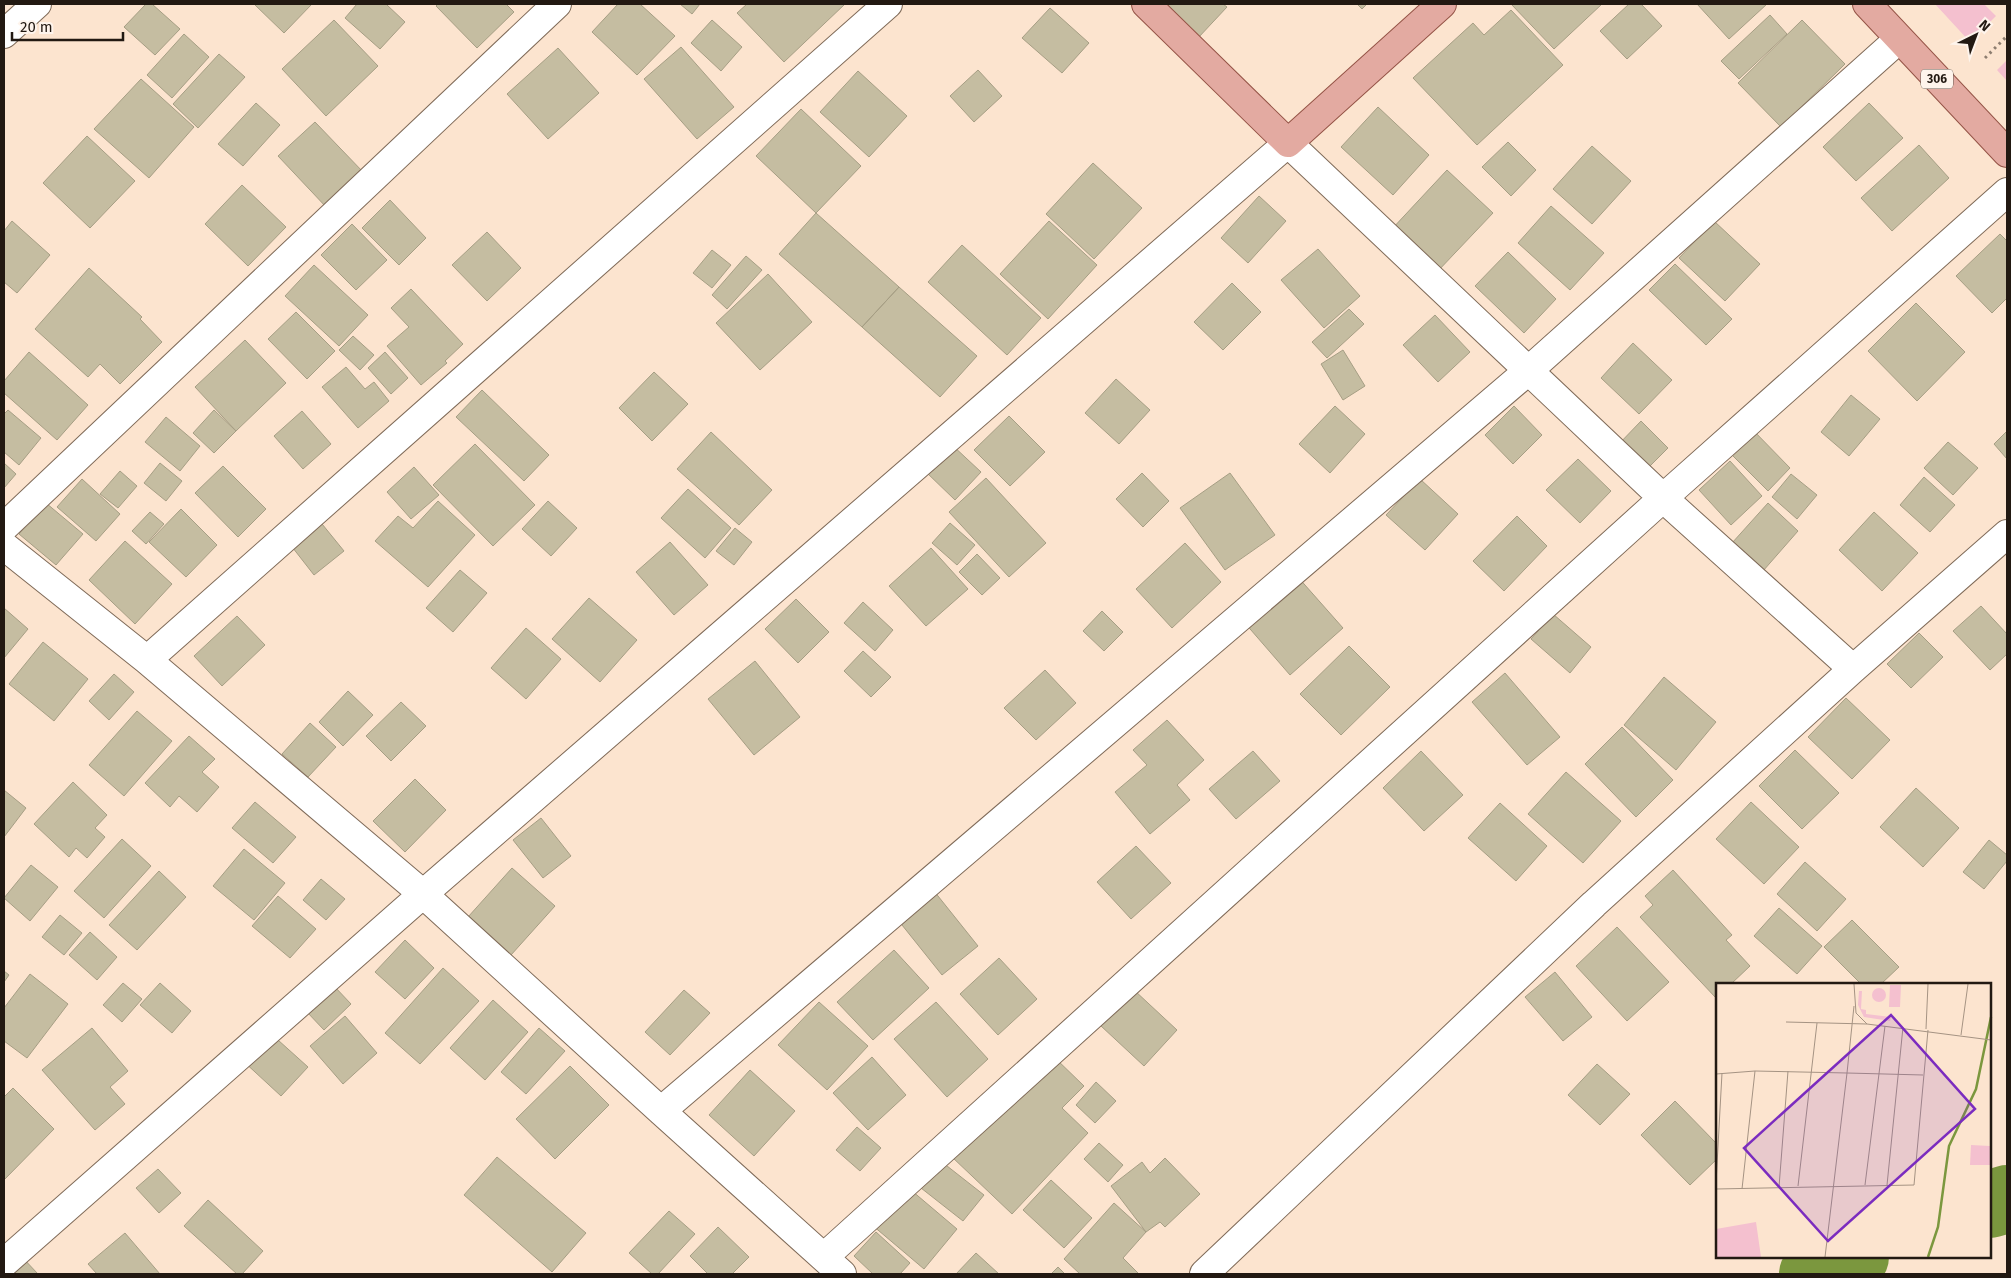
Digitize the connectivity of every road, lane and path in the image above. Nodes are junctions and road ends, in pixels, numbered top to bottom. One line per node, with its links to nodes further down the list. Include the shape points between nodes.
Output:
1 (37, 4): 7 (street)
2 (557, 4): 16 (street)
3 (888, 4): 19 (street)
4 (1146, 4): 11 (main road)
5 (1442, 4): 11 (main road)
6 (1867, 4): 9 (main road, 306)
7 (4, 34)
8 (2007, 36): 10 (path)
9 (1899, 39): 12 (main road, 306); 14 (street)
10 (1985, 58)
11 (1288, 143): 14 (street); 21 (street)
12 (2007, 153)
13 (2007, 192): 15 (street)
14 (1528, 371): 15 (street); 22 (street)
15 (1662, 498): 20 (street); 24 (street)
16 (4, 527)
17 (2007, 534): 20 (street)
18 (4, 546): 19 (street)
19 (147, 660): 21 (street)
20 (1853, 669): 25 (street, via 1594,904)
21 (422, 894): 22 (street); 23 (street)
22 (661, 1111): 24 (street)
23 (4, 1263)
24 (833, 1266)
25 (1204, 1274)

